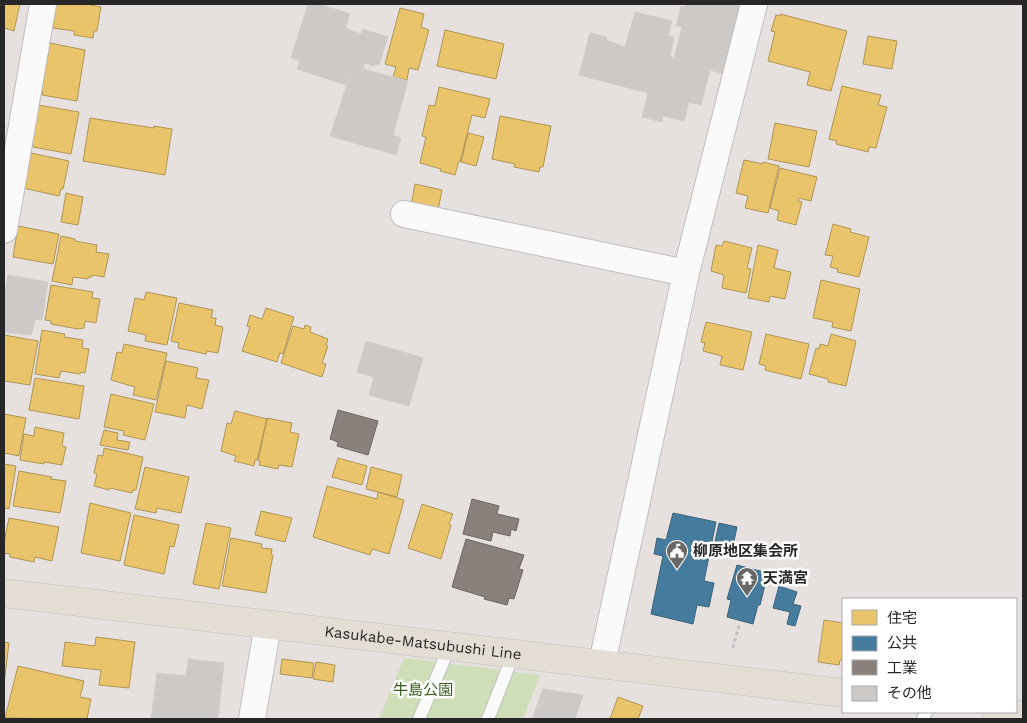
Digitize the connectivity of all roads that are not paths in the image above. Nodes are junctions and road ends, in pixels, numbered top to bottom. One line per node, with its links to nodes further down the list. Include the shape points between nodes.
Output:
1 (43, 4): 4 (street)
2 (754, 4): 5 (street)
3 (404, 214): 5 (street)
4 (4, 230)
5 (686, 273): 10 (street)
6 (4, 593): 7 (main road, Kasukabe-Matsubushi Line)
7 (268, 624): 8 (main road, Kasukabe-Matsubushi Line); 14 (street)
8 (450, 646): 9 (main road, Kasukabe-Matsubushi Line); 15 (lane)
9 (514, 653): 10 (main road, Kasukabe-Matsubushi Line); 16 (lane)
10 (602, 663): 11 (main road, Kasukabe-Matsubushi Line)
11 (842, 693)
12 (1005, 713): 13 (main road)
13 (1023, 715)
14 (252, 719)
15 (419, 719)
16 (488, 719)

